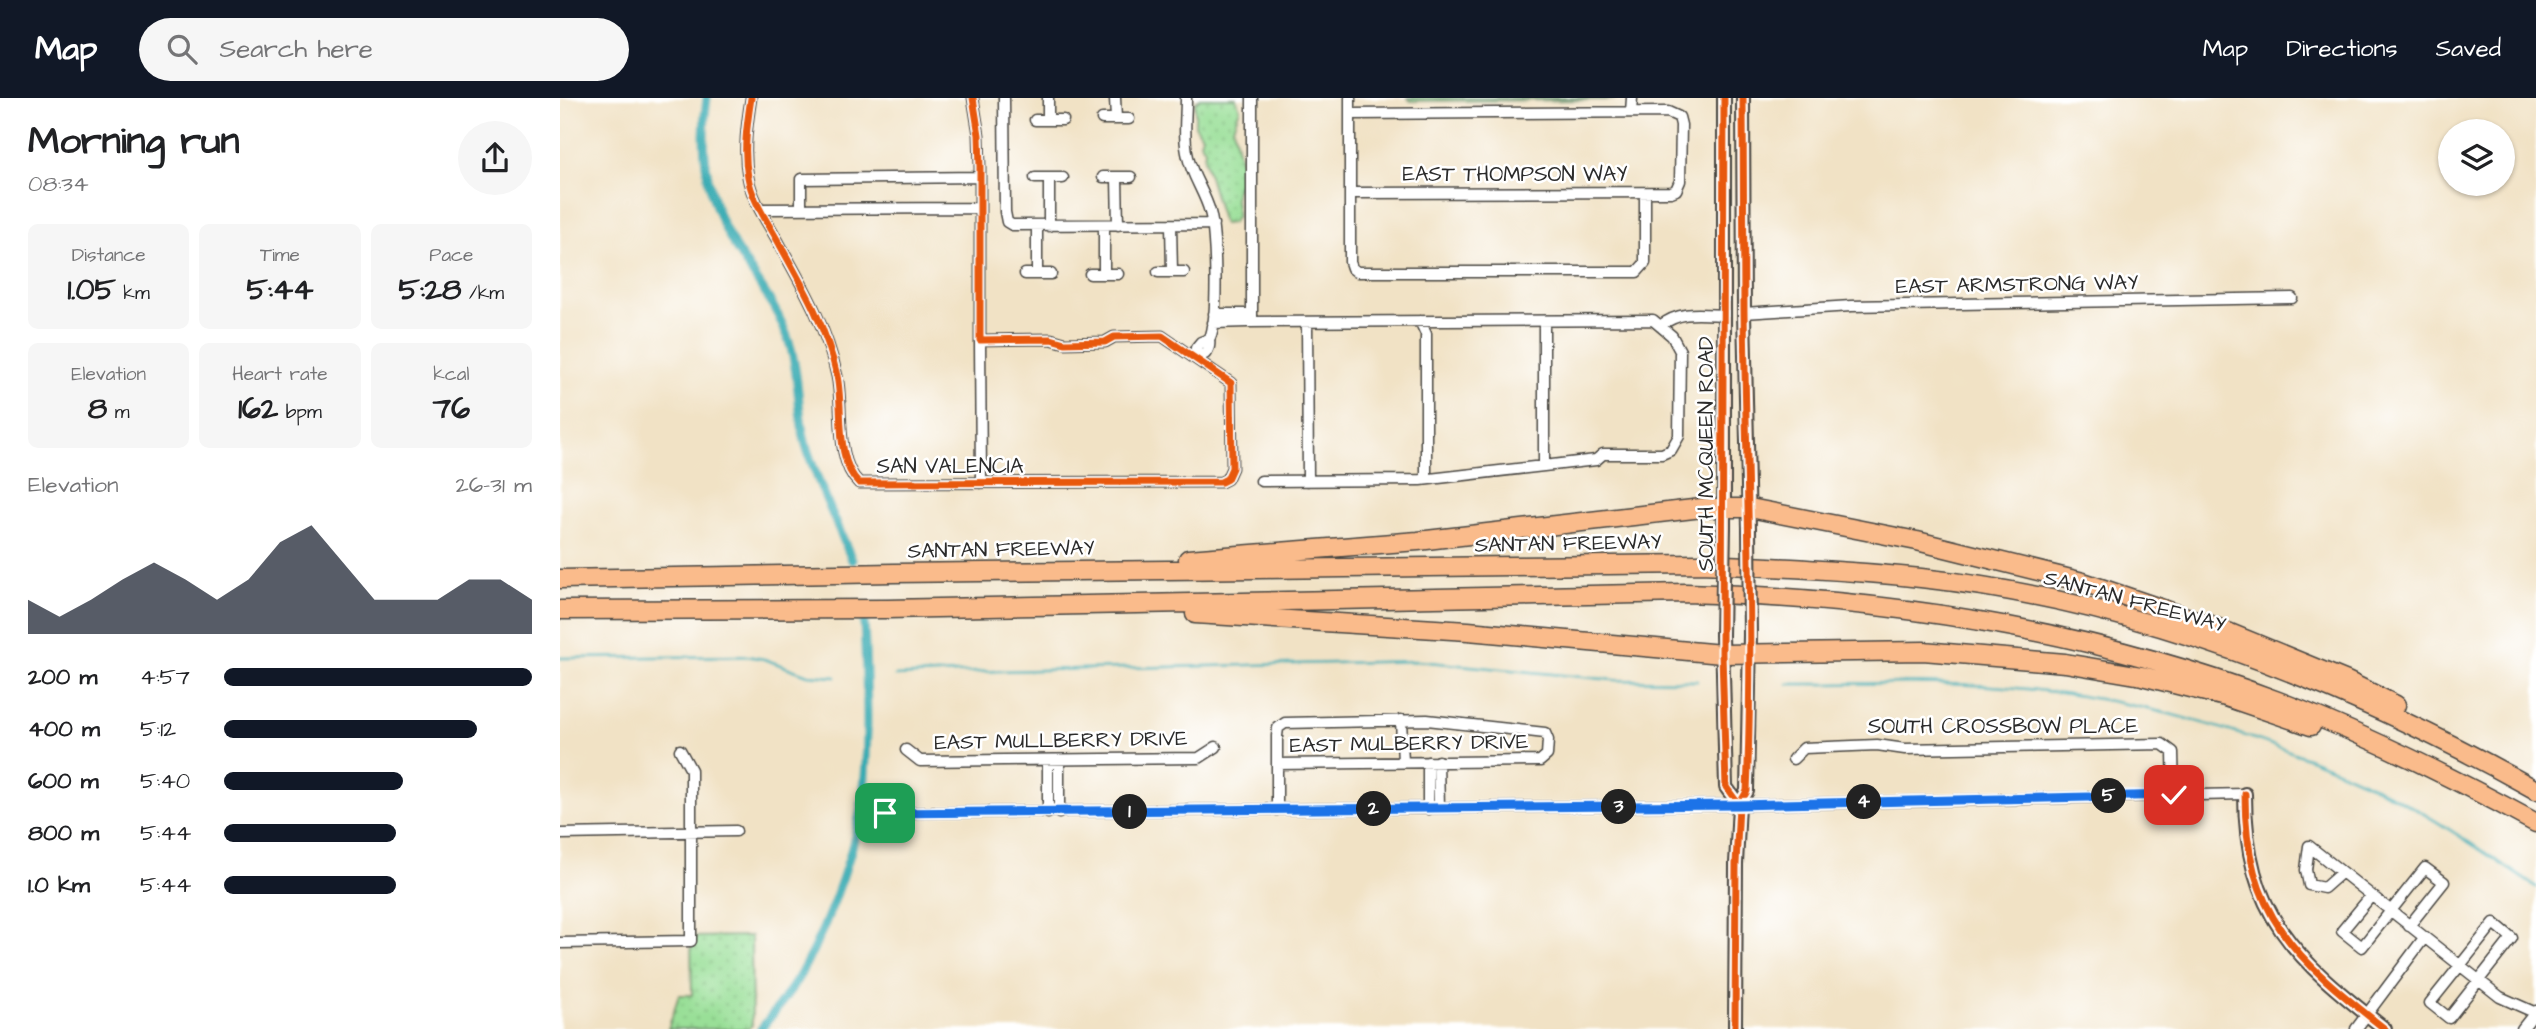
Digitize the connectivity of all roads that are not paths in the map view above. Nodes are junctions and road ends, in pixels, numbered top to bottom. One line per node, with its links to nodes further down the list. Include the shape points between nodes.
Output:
1 (751, 98): 30 (street, SAN VALENCIA, via 748,179)
2 (974, 98): 20 (street, SAN VALENCIA)
3 (1004, 98): 36 (street, via 1007,222)
4 (1048, 98): 18 (street)
5 (1115, 98): 15 (street)
6 (1186, 98): 32 (street, via 1188,160)
7 (1252, 98): 50 (street)
8 (1350, 98): 13 (street)
9 (1632, 98): 12 (street)
10 (1724, 98): 49 (main road, SOUTH MCQUEEN ROAD)
11 (1743, 98): 48 (main road, SOUTH MCQUEEN ROAD)
12 (1632, 112): 13 (street); 28 (street, EAST THOMPSON WAY, via 1668,112 1679,117 1678,187 1671,192)
13 (1350, 114): 27 (street)
14 (1102, 119): 15 (street)
15 (1115, 119): 16 (street)
16 (1129, 119)
17 (1035, 120): 18 (street)
18 (1048, 120): 19 (street)
19 (1063, 120)
20 (980, 177): 29 (street, SAN VALENCIA); 31 (street, via 801,180)
21 (1103, 177): 26 (street)
22 (1132, 177): 26 (street)
23 (1035, 178): 24 (street)
24 (1049, 178): 25 (street); 37 (street)
25 (1063, 178)
26 (1117, 178): 34 (street)
27 (1350, 193): 28 (street, EAST THOMPSON WAY); 28 (street, via 1350,262 1354,270 1365,273 1632,273 1642,269 1646,260)
28 (1645, 193)
29 (980, 208): 31 (street); 56 (street, SAN VALENCIA)
30 (760, 209): 31 (street); 62 (street, SAN VALENCIA, via 818,312 838,379 849,474 859,483)
31 (801, 209)
32 (1213, 224): 35 (street); 51 (street)
33 (1104, 225): 34 (street); 37 (street); 42 (street)
34 (1118, 225): 35 (street)
35 (1171, 225): 39 (street)
36 (1037, 226): 37 (street); 41 (street)
37 (1049, 226)
38 (1158, 272): 39 (street)
39 (1172, 272): 40 (street)
40 (1184, 272)
41 (1037, 273): 43 (street); 44 (street)
42 (1104, 273): 45 (street); 46 (street)
43 (1025, 274)
44 (1051, 274)
45 (1090, 274)
46 (1118, 274)
47 (2292, 298): 48 (street, EAST ARMSTRONG WAY, via 1851,306)
48 (1744, 313): 49 (main road); 64 (main road, SOUTH MCQUEEN ROAD)
49 (1724, 314): 55 (street, via 1682,314); 63 (main road, SOUTH MCQUEEN ROAD)
50 (1251, 318): 51 (street); 54 (street)
51 (1213, 319): 57 (street, via 1207,351)
52 (1420, 321): 53 (street); 54 (street); 59 (street, via 1426,334)
53 (1544, 321): 55 (street, via 1653,320); 58 (street)
54 (1307, 322): 61 (street)
55 (1660, 326): 58 (street, via 1680,351 1679,436 1671,450 1603,454 1596,460)
56 (980, 340): 57 (street, SAN VALENCIA, via 1105,342 1114,337 1162,336); 62 (street, SAN VALENCIA)
57 (1197, 357): 62 (street, SAN VALENCIA, via 1231,383 1232,468 1222,482)
58 (1544, 466): 59 (street)
59 (1426, 479): 61 (street)
60 (1261, 481): 61 (street)
61 (1308, 481)
62 (981, 483)
63 (1723, 508): 64 (highway); 65 (highway, via 1405,542 1075,564); 69 (main road, SOUTH MCQUEEN ROAD, bridge)
64 (1750, 508): 70 (main road, SOUTH MCQUEEN ROAD, bridge); 81 (highway, via 1999,559 2213,626 2347,681)
65 (1007, 573): 66 (highway, SANTAN FREEWAY); 82 (highway, SANTAN FREEWAY, via 1699,564 1817,569 1973,585 2086,608 2286,669 2429,733)
66 (560, 579)
67 (887, 609): 68 (highway); 69 (highway, via 1244,616); 80 (highway, via 1768,595 1937,615 2144,657 2276,700)
68 (560, 610)
69 (1722, 654): 70 (highway); 85 (main road, SOUTH MCQUEEN ROAD, via 1726,787)
70 (1751, 655): 80 (highway, via 1923,651 2078,665 2226,697); 85 (main road, SOUTH MCQUEEN ROAD, via 1747,790)
71 (1401, 720): 77 (street); 78 (street, EAST MULBERRY DRIVE, via 1545,733 1548,740 1547,755 1541,761); 79 (street, via 1284,723 1278,728)
72 (1216, 747): 76 (street, EAST MULLBERRY DRIVE, via 1199,758)
73 (680, 750): 92 (street, via 691,770)
74 (906, 750): 76 (street, EAST MULLBERRY DRIVE, via 920,761)
75 (1793, 759): 84 (street, SOUTH CROSSBOW PLACE, via 1804,748 1816,747 2162,744 2173,752)
76 (1053, 760): 89 (street)
77 (1403, 762): 78 (street, EAST MULBERRY DRIVE); 79 (street, EAST MULBERRY DRIVE)
78 (1433, 762): 86 (street)
79 (1277, 764): 87 (street)
80 (2442, 773): 90 (highway)
81 (2536, 782)
82 (2536, 790)
83 (2245, 793): 84 (street); 103 (main road, via 2249,851 2267,908 2301,957)
84 (2174, 795): 85 (street)
85 (1739, 805): 86 (street); 104 (main road, SOUTH MCQUEEN ROAD)
86 (1433, 808): 87 (street)
87 (1277, 810): 89 (street)
88 (885, 813): 89 (street)
89 (1054, 813)
90 (2536, 824)
91 (736, 831): 92 (street)
92 (691, 832): 93 (street); 99 (street, via 691,941)
93 (560, 834)
94 (2341, 873): 95 (street)
95 (2371, 896): 96 (street); 96 (street, via 2342,931 2361,947)
96 (2390, 911): 97 (street); 97 (street, via 2425,868 2444,882)
97 (2409, 926): 98 (street)
98 (2424, 938): 100 (street); 103 (street)
99 (560, 943)
100 (2460, 965): 101 (street); 101 (street, via 2430,1003 2449,1018); 101 (street, via 2494,923 2503,930 2512,938)
101 (2479, 980): 102 (street, via 2500,997)
102 (2536, 1012): 107 (street)
103 (2367, 1015): 105 (street); 106 (main road)
104 (1735, 1029)
105 (2356, 1029)
106 (2385, 1029)
107 (2522, 1029)

